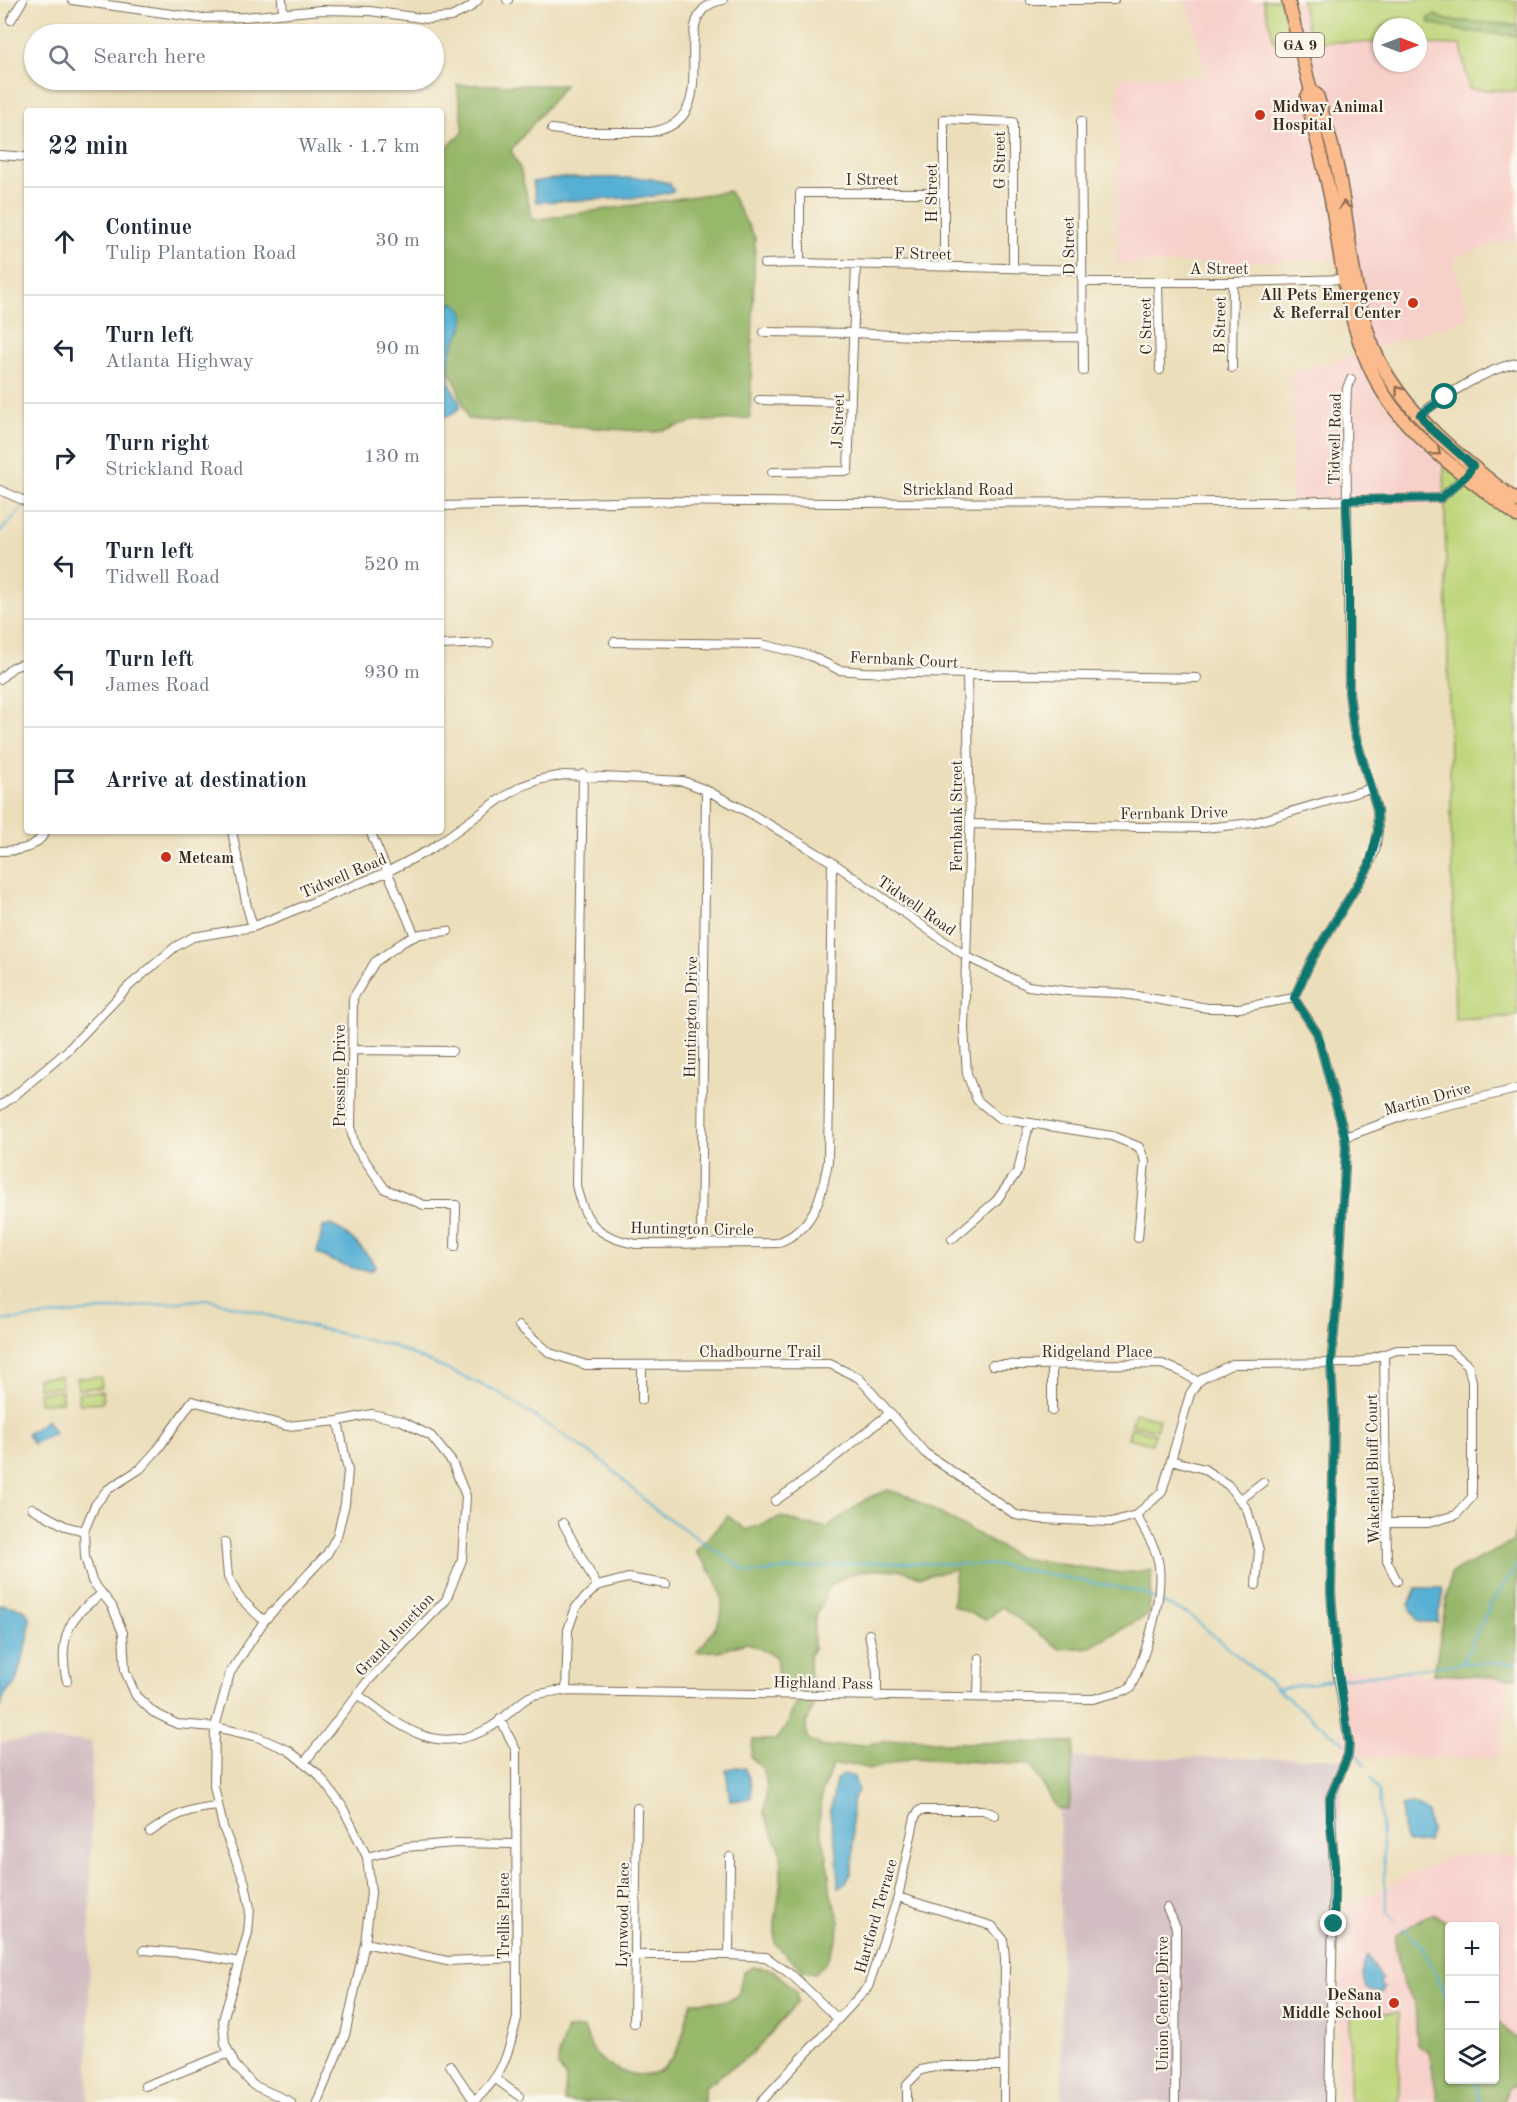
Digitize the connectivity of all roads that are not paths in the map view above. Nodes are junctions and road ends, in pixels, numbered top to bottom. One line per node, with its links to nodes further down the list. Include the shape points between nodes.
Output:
1 (23, 0): 10 (street)
2 (72, 0): 9 (street, via 200,18)
3 (282, 0): 9 (street)
4 (478, 0): 9 (street, via 461,13 441,19 360,11)
5 (723, 0): 14 (street, via 706,6 696,19 693,94 677,122 651,132)
6 (1030, 0): 7 (street)
7 (1114, 0)
8 (1288, 0): 11 (main road, GA 9)
9 (283, 12)
10 (11, 20)
11 (1311, 91): 24 (main road, GA 9, via 1307,97 1329,191); 25 (main road, GA 9, one-way to 11, via 1334,153 1317,95)
12 (944, 119): 17 (street, H Street); 22 (street, G Street, via 1013,122)
13 (1081, 121): 23 (street, D Street)
14 (552, 129)
15 (0, 155): 16 (street)
16 (24, 157)
17 (944, 193): 18 (street, I Street, via 800,193); 21 (street, H Street)
18 (800, 263): 19 (street, F Street); 20 (street, F Street)
19 (764, 264)
20 (856, 266): 21 (street, F Street); 30 (street)
21 (944, 266): 22 (street, F Street)
22 (1013, 268): 23 (street, F Street)
23 (1082, 270): 26 (street, D Street)
24 (1343, 279): 25 (street, A Street); 28 (street, A Street); 40 (main road, GA 9, one-way to 40, via 1359,343 1390,402 1418,436)
25 (1356, 279): 39 (main road, GA 9, one-way to 25, via 1375,351)
26 (1083, 282): 27 (street, A Street); 31 (street, D Street)
27 (1158, 282): 28 (street, A Street); 34 (street, C Street)
28 (1233, 282): 33 (street, B Street)
29 (764, 332): 30 (street)
30 (854, 333): 31 (street, via 952,338); 38 (street, J Street)
31 (1082, 337): 35 (street, D Street)
32 (1517, 363): 39 (street, via 1495,370)
33 (1232, 368)
34 (1160, 370)
35 (1083, 371)
36 (1351, 379): 44 (street, Tidwell Road, via 1346,401)
37 (759, 400): 38 (street)
38 (851, 402): 41 (street, J Street, via 848,471)
39 (1420, 415): 40 (main road, GA 9)
40 (1470, 471): 44 (street, Strickland Road, via 1441,498); 45 (main road, GA 9); 47 (main road, GA 9)
41 (772, 472)
42 (0, 490): 43 (street)
43 (24, 500)
44 (1346, 500): 46 (street, Strickland Road, via 659,501); 56 (street, Tidwell Road, via 1349,693 1354,731)
45 (1517, 501)
46 (444, 506)
47 (1517, 516)
48 (614, 642): 52 (street, Fernbank Court, via 761,644 811,656 838,670)
49 (489, 643): 50 (street)
50 (444, 645)
51 (24, 664): 54 (street, via 13,667)
52 (968, 675): 53 (street, Fernbank Court); 58 (street, Fernbank Street)
53 (1197, 678)
54 (0, 679)
55 (582, 774): 57 (street, Tidwell Road, via 683,781); 64 (street, Tidwell Road, via 542,778 522,786 431,849); 78 (street, Huntington Circle, via 576,1185 581,1207 598,1229 625,1242)
56 (1372, 788): 58 (street, Fernbank Drive, via 1253,823 1204,828); 69 (street, Tidwell Road, via 1378,831 1369,866)
57 (706, 790): 63 (street, Tidwell Road); 78 (street, Huntington Drive)
58 (970, 824): 68 (street, Fernbank Street)
59 (44, 834): 62 (street, via 32,846)
60 (233, 834): 65 (street)
61 (371, 834): 64 (street)
62 (0, 851)
63 (832, 862): 68 (street, Tidwell Road); 78 (street, Huntington Circle, via 828,1162 822,1192 809,1219 787,1239 777,1243)
64 (387, 872): 65 (street, Tidwell Road); 67 (street)
65 (253, 927): 73 (street, Tidwell Road, via 193,937 175,947 129,986 67,1051)
66 (448, 931): 67 (street, Pressing Drive)
67 (415, 936): 70 (street, Pressing Drive, via 375,963 353,998)
68 (968, 957): 69 (street, Tidwell Road, via 1028,986 1067,991 1119,993 1208,1008 1239,1008); 74 (street, Fernbank Street, via 964,1029 968,1074 977,1100 999,1118)
69 (1294, 998): 75 (street, via 1317,1033)
70 (352, 1050): 71 (street); 79 (street, Pressing Drive, via 351,1130 355,1146 385,1188 424,1204 456,1205)
71 (452, 1051)
72 (1517, 1089): 75 (street, Martin Drive, via 1406,1115)
73 (0, 1106)
74 (1029, 1124): 76 (street, Fernbank Street, via 1112,1136 1140,1147 1145,1161); 77 (street, via 1018,1171 996,1201)
75 (1345, 1137): 82 (street)
76 (1138, 1238)
77 (952, 1239)
78 (701, 1244)
79 (455, 1246)
80 (519, 1326): 83 (street, Chadbourne Trail, via 550,1353 586,1365)
81 (1384, 1354): 82 (street, via 1356,1363); 98 (street, Wakefield Bluff Court); 98 (street, via 1397,1350 1450,1350 1468,1365 1472,1382 1472,1497 1456,1515 1428,1523)
82 (1331, 1364): 86 (street, via 1233,1364); 147 (street, via 1331,1592 1349,1744 1330,1798 1335,1867)
83 (642, 1365): 87 (street); 89 (street, Chadbourne Trail, via 830,1364 859,1378)
84 (992, 1365): 85 (street, Ridgeland Place)
85 (1052, 1365): 86 (street, Ridgeland Place, via 1162,1364); 88 (street)
86 (1198, 1382): 91 (street, Chadbourne Trail, via 1190,1394)
87 (642, 1400)
88 (1052, 1411)
89 (890, 1413): 94 (street); 96 (street, Chadbourne Trail, via 925,1453 1016,1515 1112,1522)
90 (338, 1421): 99 (street, Grand Junction, via 287,1426 192,1401 140,1469 107,1490 95,1505); 106 (street, via 348,1471 345,1504 336,1536 327,1554); 111 (street, Grand Junction, via 372,1414 402,1421 431,1436 452,1462 466,1496 462,1560 446,1600)
91 (1171, 1460): 93 (street, via 1204,1469 1228,1485); 96 (street, Chadbourne Trail, via 1162,1492)
92 (1263, 1482): 93 (street)
93 (1240, 1500): 103 (street, via 1247,1509 1259,1550)
94 (775, 1501)
95 (32, 1508): 99 (street, via 65,1526)
96 (1136, 1515): 113 (street, Highland Pass, via 1159,1564 1159,1587 1144,1656 1130,1689 1093,1699)
97 (563, 1523): 104 (street)
98 (1386, 1523): 101 (street, Wakefield Bluff Court, via 1387,1561)
99 (84, 1531): 105 (street, Grand Junction, via 85,1557 92,1581)
100 (225, 1542): 106 (street, via 228,1576 239,1597)
101 (1397, 1581)
102 (666, 1584): 104 (street, via 628,1578)
103 (1256, 1585)
104 (597, 1586): 110 (street, via 576,1607 568,1630)
105 (102, 1593): 109 (street, via 78,1613 66,1636 63,1665); 115 (street, Grand Junction, via 123,1633 125,1671 136,1696 153,1712 177,1724)
106 (264, 1621): 115 (street, via 230,1673)
107 (869, 1634): 112 (street, via 878,1671)
108 (979, 1658): 113 (street)
109 (67, 1681)
110 (566, 1691): 112 (street, Highland Pass); 114 (street, Highland Pass, via 531,1696)
111 (357, 1694): 114 (street, Highland Pass, via 402,1728 425,1737 458,1740 489,1728); 116 (street, Grand Junction)
112 (877, 1697): 113 (street, Highland Pass)
113 (978, 1697)
114 (500, 1719): 121 (street, Trellis Place, via 516,1750)
115 (215, 1727): 116 (street, Grand Junction, via 255,1736 288,1750); 117 (street, via 214,1786)
116 (304, 1763): 122 (street, Grand Junction, via 318,1774 342,1806)
117 (218, 1806): 120 (street, via 175,1815); 131 (street, via 250,1908 248,1933)
118 (637, 1808): 128 (street, Lynwood Place)
119 (995, 1815): 124 (street, Hartford Terrace, via 983,1810 920,1810 915,1817)
120 (150, 1832)
121 (516, 1844): 122 (street, via 405,1847); 130 (street, Trellis Place)
122 (367, 1857): 126 (street, Grand Junction, via 371,1893)
123 (730, 1857): 129 (street)
124 (898, 1897): 132 (street, Hartford Terrace, via 868,1987); 136 (street, via 992,1926 1003,1939)
125 (1167, 1908): 146 (street, Union Center Drive, via 1176,1927)
126 (365, 1943): 130 (street, via 447,1961); 141 (street, Grand Junction, via 345,2035)
127 (144, 1950): 131 (street)
128 (635, 1955): 129 (street); 133 (street, Lynwood Place)
129 (729, 1955): 132 (street, via 766,1957 793,1976)
130 (517, 1958): 137 (street, Trellis Place, via 517,2018)
131 (239, 1962): 134 (street, via 223,2020)
132 (838, 2019): 143 (street, Hartford Terrace)
133 (634, 2023)
134 (229, 2053): 138 (street); 140 (street, via 253,2085)
135 (450, 2065): 142 (street)
136 (1004, 2066): 144 (street, via 939,2066 921,2070 907,2084); 145 (street)
137 (496, 2079): 139 (street); 142 (street, Trellis Place)
138 (146, 2086)
139 (519, 2096)
140 (291, 2102)
141 (317, 2102)
142 (473, 2102)
143 (761, 2102)
144 (907, 2102)
145 (1004, 2102)
146 (1175, 2102)
147 (1329, 2102)

